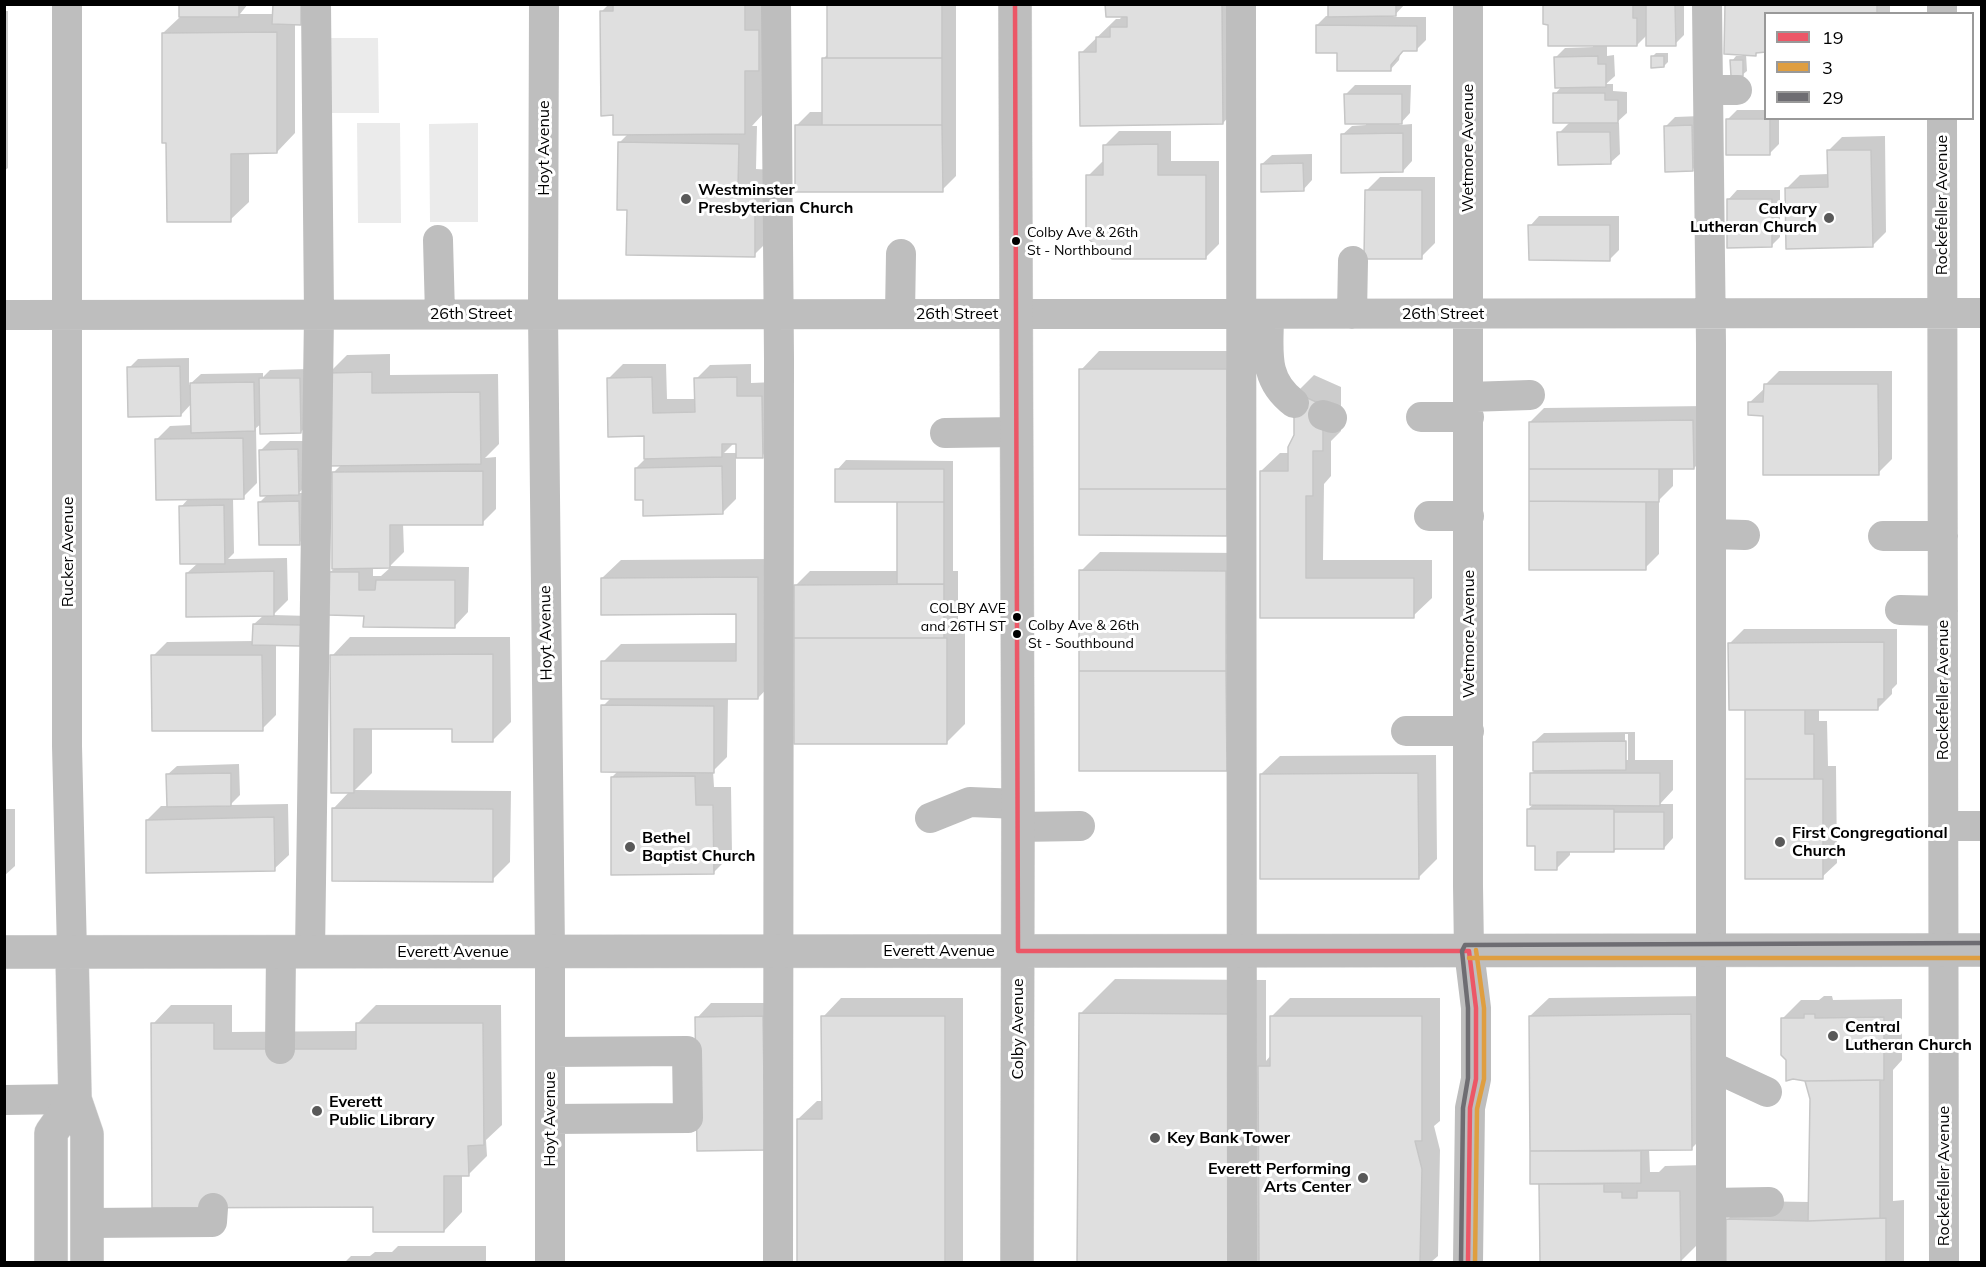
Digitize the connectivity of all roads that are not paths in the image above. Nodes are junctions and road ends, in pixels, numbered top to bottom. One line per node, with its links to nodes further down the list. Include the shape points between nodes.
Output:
1 (67, 4): 24 (street, Rucker Avenue)
2 (316, 4): 25 (street)
3 (544, 4): 16 (street, Hoyt Avenue)
4 (776, 4): 17 (street)
5 (1016, 4): 19 (main road, Colby Avenue)
6 (1241, 4): 20 (street)
7 (1468, 4): 22 (street, Wetmore Avenue)
8 (1707, 4): 13 (street, via 1723,90)
9 (1942, 120): 14 (street, Rockefeller Avenue)
10 (438, 240): 26 (street)
11 (901, 254): 18 (street)
12 (1353, 261): 21 (street)
13 (1711, 313): 14 (street, 26th Street); 22 (street, 26th Street); 35 (street, via 1703,392)
14 (1943, 313): 15 (street, 26th Street); 38 (street, Rockefeller Avenue)
15 (1982, 313)
16 (543, 314): 17 (street, 26th Street); 26 (street, 26th Street); 58 (street, Hoyt Avenue)
17 (779, 314): 18 (street, 26th Street); 51 (street, via 789,433 788,824)
18 (900, 314): 19 (street, 26th Street)
19 (1017, 314): 20 (street, 26th Street); 31 (main road, Colby Avenue)
20 (1256, 314): 21 (street, 26th Street); 28 (street, via 1269,356 1270,374 1281,394); 53 (street, via 1251,730 1234,827)
21 (1352, 314): 22 (street, 26th Street)
22 (1468, 314): 29 (street, Wetmore Avenue)
23 (4, 315): 24 (street, 26th Street)
24 (68, 315): 25 (street, 26th Street); 56 (street, Rucker Avenue, via 67,746)
25 (319, 315): 26 (street, 26th Street); 57 (street)
26 (440, 315)
27 (1530, 395): 29 (street)
28 (1294, 403)
29 (1469, 407): 30 (street); 34 (street, Wetmore Avenue)
30 (1421, 417)
31 (1018, 432): 32 (street); 43 (main road, Colby Avenue)
32 (945, 433)
33 (1429, 516): 34 (street)
34 (1469, 516): 41 (street, Wetmore Avenue)
35 (1711, 534): 36 (street); 48 (street, via 1720,610)
36 (1745, 535)
37 (1883, 536): 38 (street)
38 (1943, 536): 40 (street, Rockefeller Avenue)
39 (1900, 610): 40 (street)
40 (1943, 611): 46 (street, Rockefeller Avenue)
41 (1469, 730): 42 (street); 54 (street, Wetmore Avenue)
42 (1406, 731)
43 (1018, 815): 44 (street, via 970,802); 45 (street); 52 (main road, Colby Avenue)
44 (930, 818)
45 (1080, 826)
46 (1943, 826): 47 (street); 49 (street, Rockefeller Avenue)
47 (1982, 826)
48 (1710, 950): 49 (main road, Everett Avenue); 54 (main road, Everett Avenue); 61 (street)
49 (1943, 950): 50 (main road, Everett Avenue); 78 (street, Rockefeller Avenue)
50 (1982, 950)
51 (778, 951): 52 (main road, Everett Avenue); 58 (main road, Everett Avenue); 73 (street, via 769,1203)
52 (1018, 951): 53 (main road, Everett Avenue); 74 (main road, Colby Avenue)
53 (1241, 951): 54 (main road, Everett Avenue); 75 (street)
54 (1469, 951): 76 (street, Wetmore Avenue, via 1476,1008 1476,1079 1470,1108)
55 (4, 952): 56 (main road, Everett Avenue)
56 (72, 952): 57 (main road, Everett Avenue); 63 (main road, Rucker Avenue)
57 (296, 952): 58 (main road, Everett Avenue); 59 (street)
58 (550, 952): 60 (street, Hoyt Avenue)
59 (280, 1049)
60 (550, 1052): 65 (street, Hoyt Avenue); 65 (street, via 687,1051 688,1118)
61 (1711, 1066): 62 (street); 67 (street)
62 (1767, 1092)
63 (75, 1099): 64 (street); 69 (main road, Rucker Avenue, via 87,1134); 70 (main road, via 51,1133)
64 (4, 1100)
65 (550, 1119): 72 (street, Hoyt Avenue)
66 (1768, 1202): 67 (street)
67 (1711, 1203): 77 (street)
68 (213, 1208): 69 (street, via 212,1222)
69 (88, 1223): 71 (main road, Rucker Avenue)
70 (51, 1263)
71 (87, 1263)
72 (550, 1263)
73 (778, 1263)
74 (1017, 1263)
75 (1242, 1263)
76 (1468, 1263)
77 (1711, 1263)
78 (1944, 1263)

